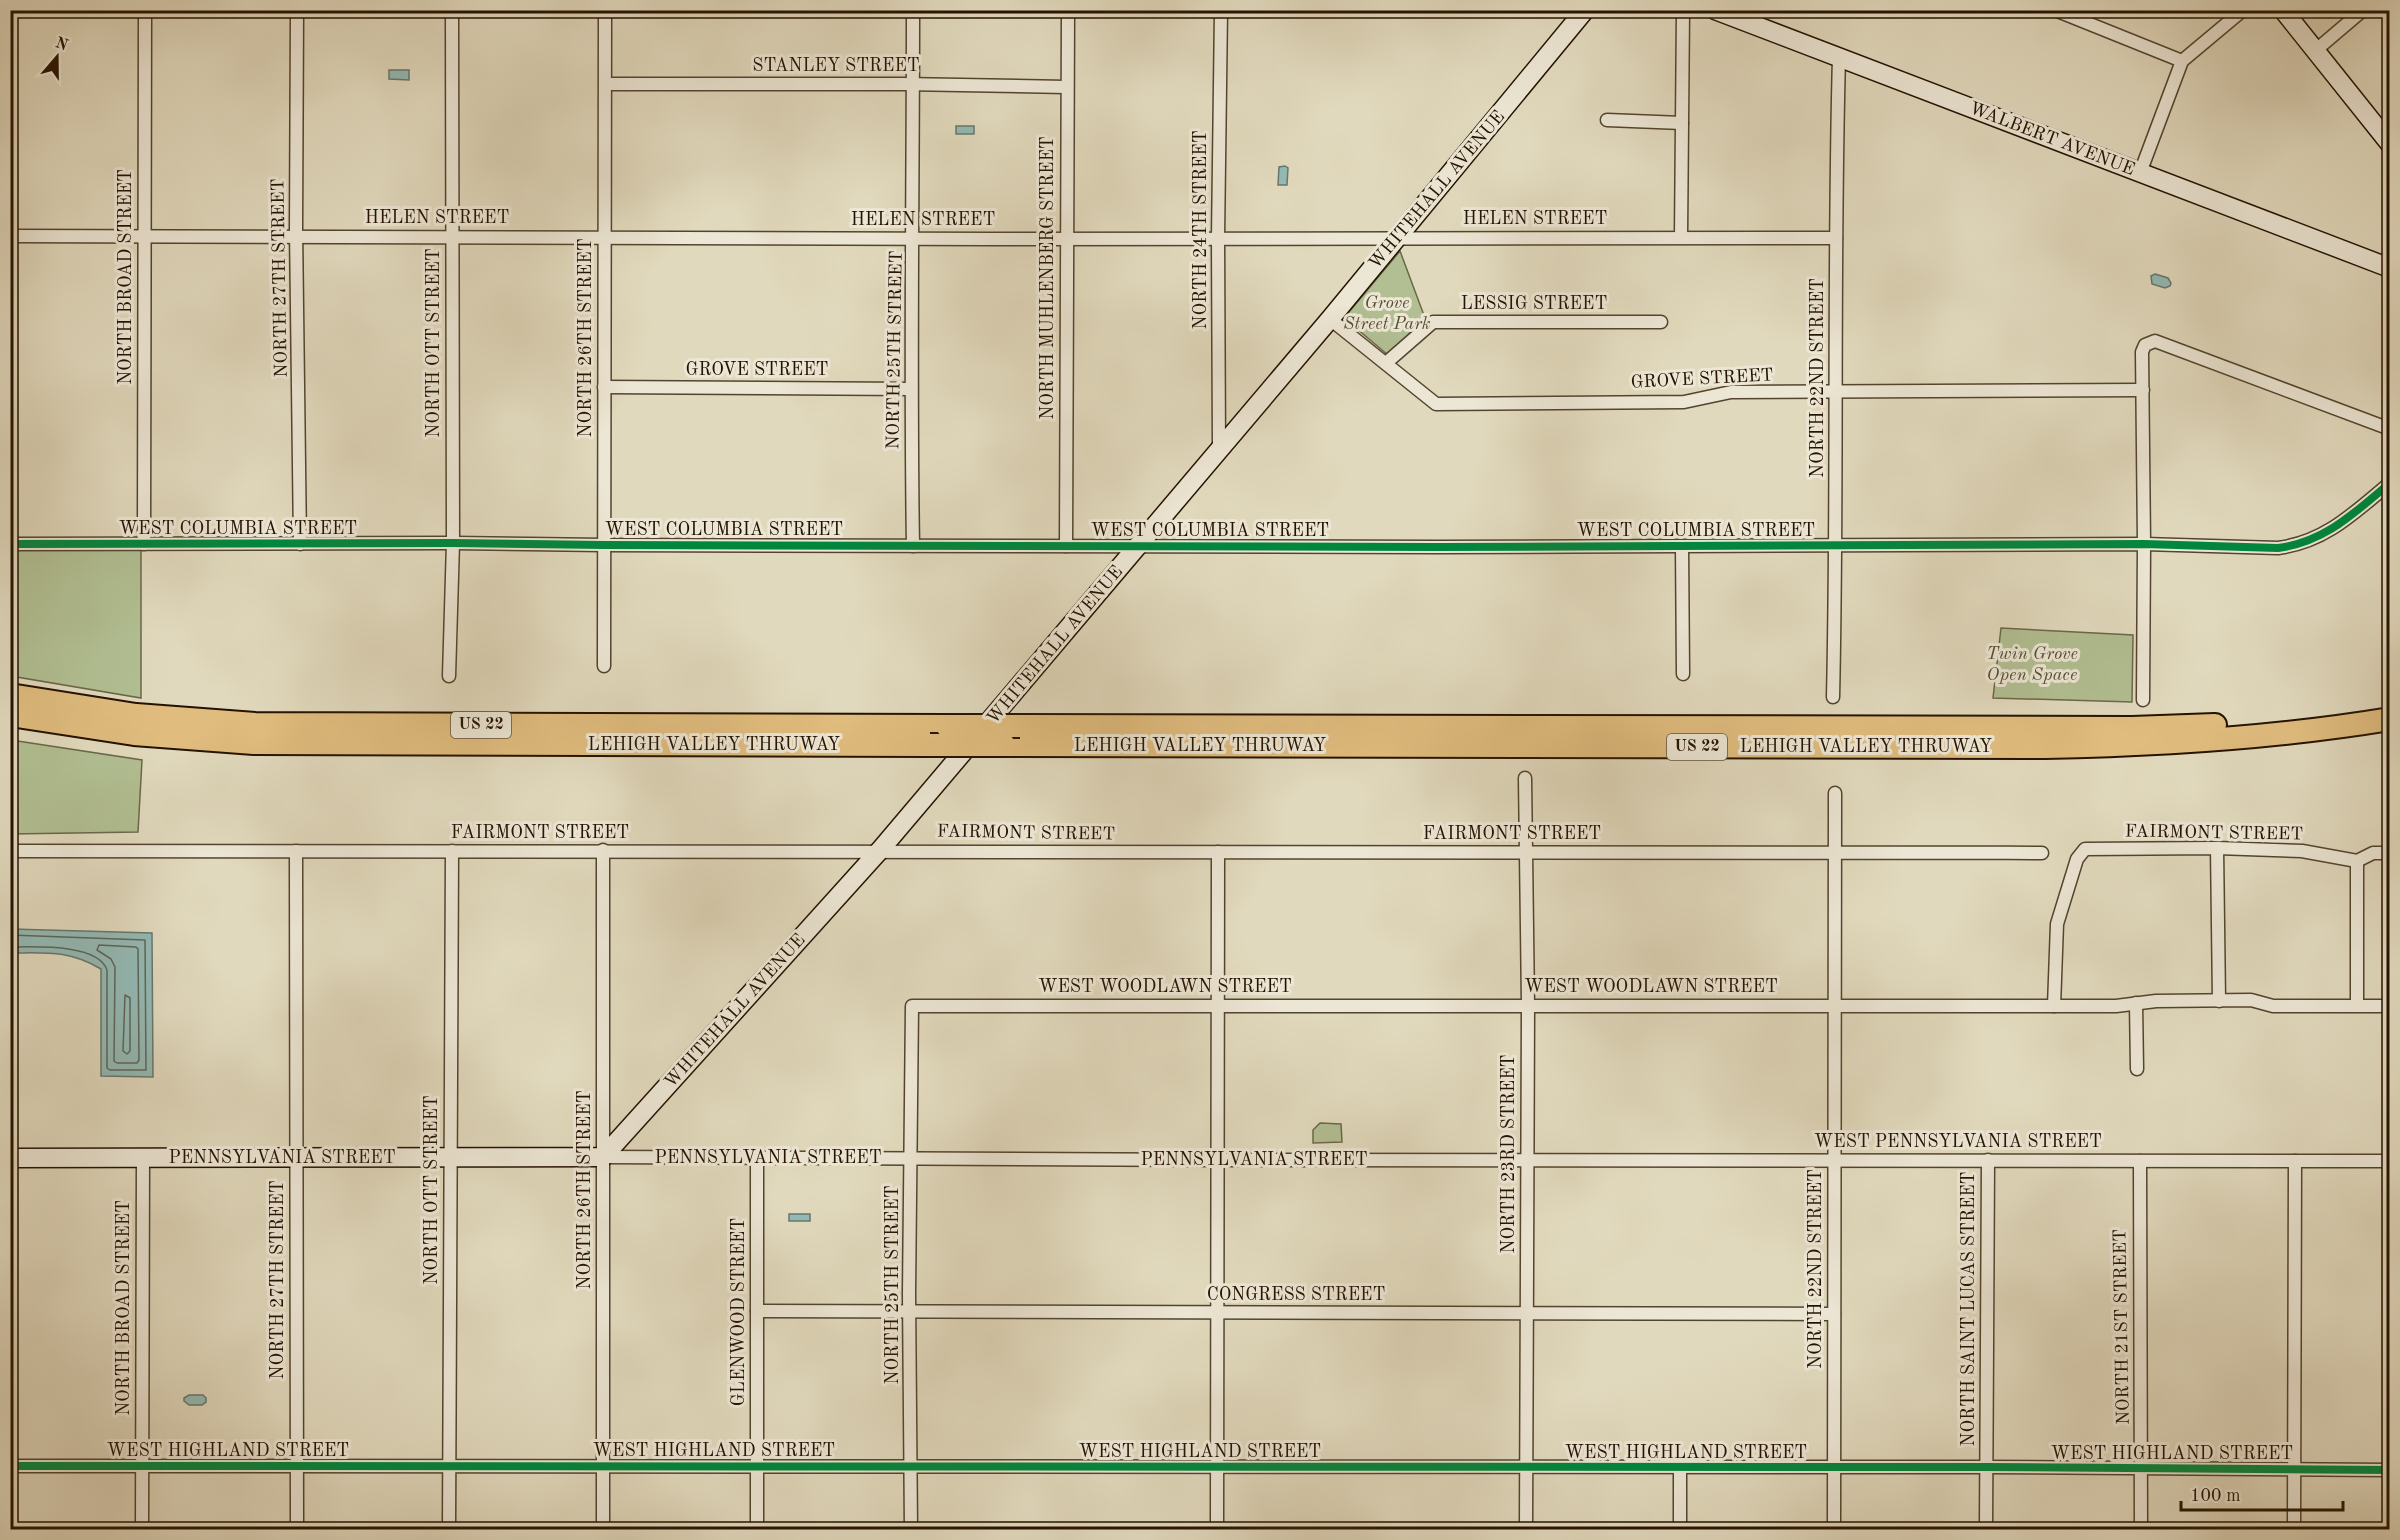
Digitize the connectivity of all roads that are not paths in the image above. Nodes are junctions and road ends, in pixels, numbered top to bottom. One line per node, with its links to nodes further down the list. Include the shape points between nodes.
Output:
1 (145, 10): 25 (street, NORTH BROAD STREET)
2 (297, 10): 26 (street, NORTH 27TH STREET)
3 (452, 10): 28 (street, NORTH OTT STREET)
4 (605, 10): 18 (street, NORTH 26TH STREET)
5 (913, 10): 19 (street, NORTH 25TH STREET)
6 (1068, 10): 20 (street, NORTH MUHLENBERG STREET)
7 (1221, 10): 31 (street, NORTH 24TH STREET)
8 (1586, 10): 32 (street, WHITEHALL AVENUE)
9 (1683, 10): 22 (street)
10 (1715, 10): 16 (street, WALBERT AVENUE)
11 (2055, 10): 17 (street)
12 (2242, 10): 17 (street)
13 (2283, 10): 15 (street)
14 (2363, 10): 15 (street)
15 (2316, 50): 23 (street)
16 (1839, 58): 24 (street, WALBERT AVENUE); 34 (street, NORTH 22ND STREET)
17 (2182, 61): 24 (street)
18 (606, 84): 19 (street, STANLEY STREET); 30 (street, NORTH 26TH STREET)
19 (913, 84): 20 (street, STANLEY STREET); 35 (street, NORTH 25TH STREET)
20 (1066, 87): 33 (street, NORTH MUHLENBERG STREET)
21 (1607, 120): 22 (street)
22 (1682, 123): 29 (street)
23 (2390, 144)
24 (2140, 173): 36 (street, WALBERT AVENUE)
25 (144, 235): 26 (street, HELEN STREET); 27 (street, HELEN STREET); 49 (street, NORTH BROAD STREET)
26 (298, 235): 28 (street, HELEN STREET); 50 (street, NORTH 27TH STREET)
27 (10, 236)
28 (451, 236): 30 (street, HELEN STREET); 47 (street, NORTH OTT STREET)
29 (1682, 236): 32 (street, HELEN STREET); 34 (street, HELEN STREET)
30 (604, 237): 35 (street, HELEN STREET); 40 (street, NORTH 26TH STREET)
31 (1218, 237): 32 (street, HELEN STREET); 33 (street, HELEN STREET); 45 (street, NORTH 24TH STREET)
32 (1398, 237): 37 (street, WHITEHALL AVENUE)
33 (1066, 238): 35 (street, HELEN STREET); 54 (street, NORTH MUHLENBERG STREET)
34 (1836, 238): 43 (street, NORTH 22ND STREET)
35 (914, 239): 41 (street, NORTH 25TH STREET)
36 (2390, 268)
37 (1330, 319): 39 (street, GROVE STREET); 45 (street, WHITEHALL AVENUE)
38 (1661, 322): 39 (street, LESSIG STREET, via 1433,322)
39 (1386, 363): 43 (street, GROVE STREET, via 1436,404 1684,402 1731,392)
40 (604, 387): 41 (street, GROVE STREET); 52 (street, NORTH 26TH STREET)
41 (910, 388): 53 (street, NORTH 25TH STREET)
42 (2143, 390): 43 (street, GROVE STREET); 44 (street, via 2142,352 2145,345 2155,341); 51 (street)
43 (1837, 393): 56 (street, NORTH 22ND STREET)
44 (2390, 429)
45 (1219, 450): 57 (street, WHITEHALL AVENUE)
46 (2390, 483): 51 (street, WEST COLUMBIA STREET, via 2328,532 2295,545 2278,548)
47 (453, 543): 50 (street, WEST COLUMBIA STREET); 52 (street, WEST COLUMBIA STREET); 60 (street, NORTH OTT STREET)
48 (10, 544): 49 (street, WEST COLUMBIA STREET)
49 (144, 544): 50 (street, WEST COLUMBIA STREET)
50 (300, 544)
51 (2144, 544): 56 (street, WEST COLUMBIA STREET); 62 (street)
52 (604, 545): 53 (street, WEST COLUMBIA STREET); 58 (street, NORTH 26TH STREET)
53 (913, 546): 54 (street, WEST COLUMBIA STREET)
54 (1066, 546): 57 (street, WEST COLUMBIA STREET)
55 (1682, 546): 56 (street, WEST COLUMBIA STREET); 57 (street, WEST COLUMBIA STREET); 59 (street)
56 (1836, 546): 61 (street, NORTH 22ND STREET)
57 (1137, 547): 69 (street, WHITEHALL AVENUE)
58 (604, 666)
59 (1683, 674)
60 (449, 676)
61 (1833, 697)
62 (2143, 700)
63 (2390, 705): 64 (highway, LEHIGH VALLEY THRUWAY / US 22, bridge, via 2242,723 2132,728 255,724)
64 (14, 706): 65 (highway, LEHIGH VALLEY THRUWAY / US 22, bridge, via 134,734 254,743 2044,747 2231,739)
65 (2390, 719)
66 (1525, 778): 74 (street, NORTH 23RD STREET)
67 (1835, 793): 76 (street, NORTH 22ND STREET)
68 (2217, 848): 79 (street, FAIRMONT STREET, via 2302,851); 80 (street); 87 (street, FAIRMONT STREET, via 2082,851 2057,924)
69 (880, 849): 70 (street, FAIRMONT STREET); 75 (street, FAIRMONT STREET); 90 (street, WHITEHALL AVENUE)
70 (603, 850): 73 (street, FAIRMONT STREET); 90 (street, NORTH 26TH STREET)
71 (10, 851): 72 (street, FAIRMONT STREET)
72 (296, 851): 73 (street, FAIRMONT STREET); 94 (street, NORTH 27TH STREET)
73 (452, 851): 93 (street, NORTH OTT STREET)
74 (1526, 851): 75 (street, FAIRMONT STREET); 76 (street, FAIRMONT STREET); 83 (street, NORTH 23RD STREET)
75 (1218, 852): 82 (street)
76 (1836, 852): 77 (street, FAIRMONT STREET); 86 (street, NORTH 22ND STREET)
77 (2042, 853)
78 (2390, 853): 79 (street, FAIRMONT STREET, via 2373,853)
79 (2357, 861): 84 (street)
80 (2219, 1001): 81 (street, WEST WOODLAWN STREET); 84 (street, WEST WOODLAWN STREET)
81 (2136, 1003): 87 (street, WEST WOODLAWN STREET); 89 (street)
82 (1220, 1005): 83 (street, WEST WOODLAWN STREET); 85 (street, WEST WOODLAWN STREET); 97 (street)
83 (1527, 1005): 86 (street, WEST WOODLAWN STREET); 98 (street, NORTH 23RD STREET)
84 (2357, 1005): 88 (street, WEST WOODLAWN STREET)
85 (912, 1006): 96 (street, NORTH 25TH STREET)
86 (1834, 1006): 87 (street, WEST WOODLAWN STREET); 99 (street, NORTH 22ND STREET)
87 (2054, 1006)
88 (2390, 1006)
89 (2137, 1069)
90 (603, 1157): 93 (street, PENNSYLVANIA STREET); 95 (street, PENNSYLVANIA STREET); 112 (street, NORTH 26TH STREET)
91 (10, 1158): 92 (street, PENNSYLVANIA STREET)
92 (143, 1158): 94 (street, PENNSYLVANIA STREET); 109 (street, NORTH BROAD STREET)
93 (450, 1158): 94 (street, PENNSYLVANIA STREET); 115 (street, NORTH OTT STREET)
94 (295, 1159): 110 (street, NORTH 27TH STREET)
95 (757, 1159): 96 (street, PENNSYLVANIA STREET); 104 (street, GLENWOOD STREET)
96 (912, 1159): 97 (street, PENNSYLVANIA STREET); 105 (street, NORTH 25TH STREET)
97 (1219, 1160): 98 (street, PENNSYLVANIA STREET); 106 (street)
98 (1526, 1160): 99 (street, WEST PENNSYLVANIA STREET); 107 (street, NORTH 23RD STREET)
99 (1834, 1160): 100 (street, WEST PENNSYLVANIA STREET); 108 (street, NORTH 22ND STREET)
100 (1988, 1160): 101 (street, WEST PENNSYLVANIA STREET); 116 (street, NORTH SAINT LUCAS STREET)
101 (2140, 1161): 102 (street, WEST PENNSYLVANIA STREET); 121 (street, NORTH 21ST STREET)
102 (2295, 1161): 103 (street, WEST PENNSYLVANIA STREET); 122 (street)
103 (2390, 1161)
104 (757, 1311): 105 (street, CONGRESS STREET); 113 (street, GLENWOOD STREET)
105 (909, 1312): 106 (street, CONGRESS STREET); 114 (street, NORTH 25TH STREET)
106 (1219, 1312): 107 (street, CONGRESS STREET); 117 (street)
107 (1528, 1313): 108 (street, CONGRESS STREET); 118 (street, NORTH 23RD STREET)
108 (1834, 1314): 120 (street, NORTH 22ND STREET)
109 (142, 1465): 110 (street, WEST HIGHLAND STREET); 111 (street, WEST HIGHLAND STREET); 124 (street, NORTH BROAD STREET)
110 (296, 1465): 115 (street, WEST HIGHLAND STREET); 125 (street, NORTH 27TH STREET)
111 (10, 1466)
112 (603, 1466): 113 (street, WEST HIGHLAND STREET); 115 (street, WEST HIGHLAND STREET); 127 (street, NORTH 26TH STREET)
113 (757, 1466): 114 (street, WEST HIGHLAND STREET); 128 (street, GLENWOOD STREET)
114 (911, 1466): 117 (street, WEST HIGHLAND STREET); 129 (street, NORTH 25TH STREET)
115 (450, 1467): 126 (street, NORTH OTT STREET)
116 (1986, 1467): 120 (street, WEST HIGHLAND STREET); 121 (street, WEST HIGHLAND STREET); 134 (street, NORTH SAINT LUCAS STREET)
117 (1217, 1468): 118 (street, WEST HIGHLAND STREET); 130 (street)
118 (1526, 1468): 119 (street, WEST HIGHLAND STREET); 131 (street, NORTH 23RD STREET)
119 (1680, 1468): 120 (street, WEST HIGHLAND STREET); 132 (street)
120 (1834, 1468): 133 (street, NORTH 22ND STREET)
121 (2141, 1469): 122 (street, WEST HIGHLAND STREET); 135 (street, NORTH 21ST STREET)
122 (2294, 1470): 123 (street, WEST HIGHLAND STREET); 136 (street)
123 (2390, 1470)
124 (142, 1530)
125 (297, 1530)
126 (449, 1530)
127 (603, 1530)
128 (757, 1530)
129 (911, 1530)
130 (1217, 1530)
131 (1526, 1530)
132 (1680, 1530)
133 (1834, 1530)
134 (1986, 1530)
135 (2141, 1530)
136 (2294, 1530)

